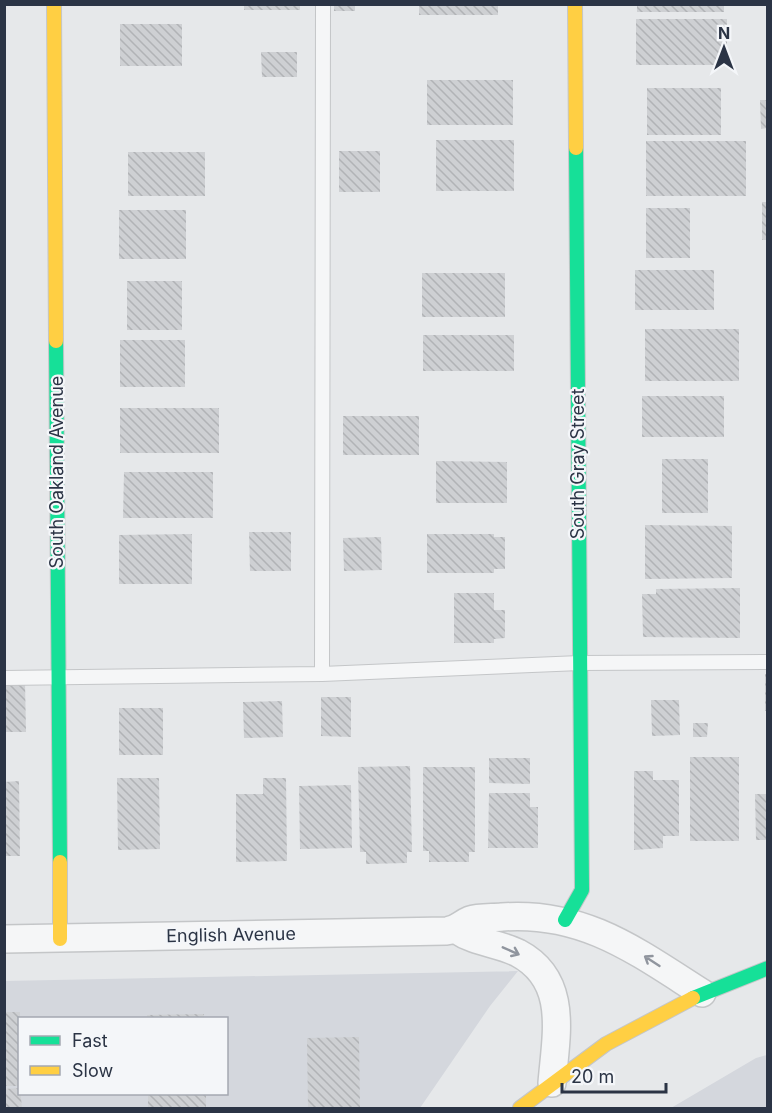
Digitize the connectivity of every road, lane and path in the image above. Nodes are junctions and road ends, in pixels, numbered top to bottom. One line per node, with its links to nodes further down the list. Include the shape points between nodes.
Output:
1 (54, 4): 8 (street, South Oakland Avenue)
2 (322, 4): 6 (lane)
3 (575, 4): 5 (street, South Gray Street)
4 (768, 662): 5 (lane)
5 (580, 663): 6 (lane); 9 (street, South Gray Street, via 582,891)
6 (322, 674): 8 (lane)
7 (4, 678): 8 (lane)
8 (58, 678): 12 (street, South Oakland Avenue)
9 (566, 920): 10 (street, English Avenue, via 521,916 470,920); 14 (street, English Avenue, one-way to 9, via 609,936)
10 (457, 930): 12 (street, English Avenue); 15 (street, English Avenue, one-way to 15, via 470,939 517,953 545,976 557,1014)
11 (4, 939): 12 (street, English Avenue)
12 (60, 939)
13 (768, 968): 14 (street)
14 (702, 993): 15 (street, via 650,1018)
15 (552, 1083): 16 (street)
16 (520, 1108)

